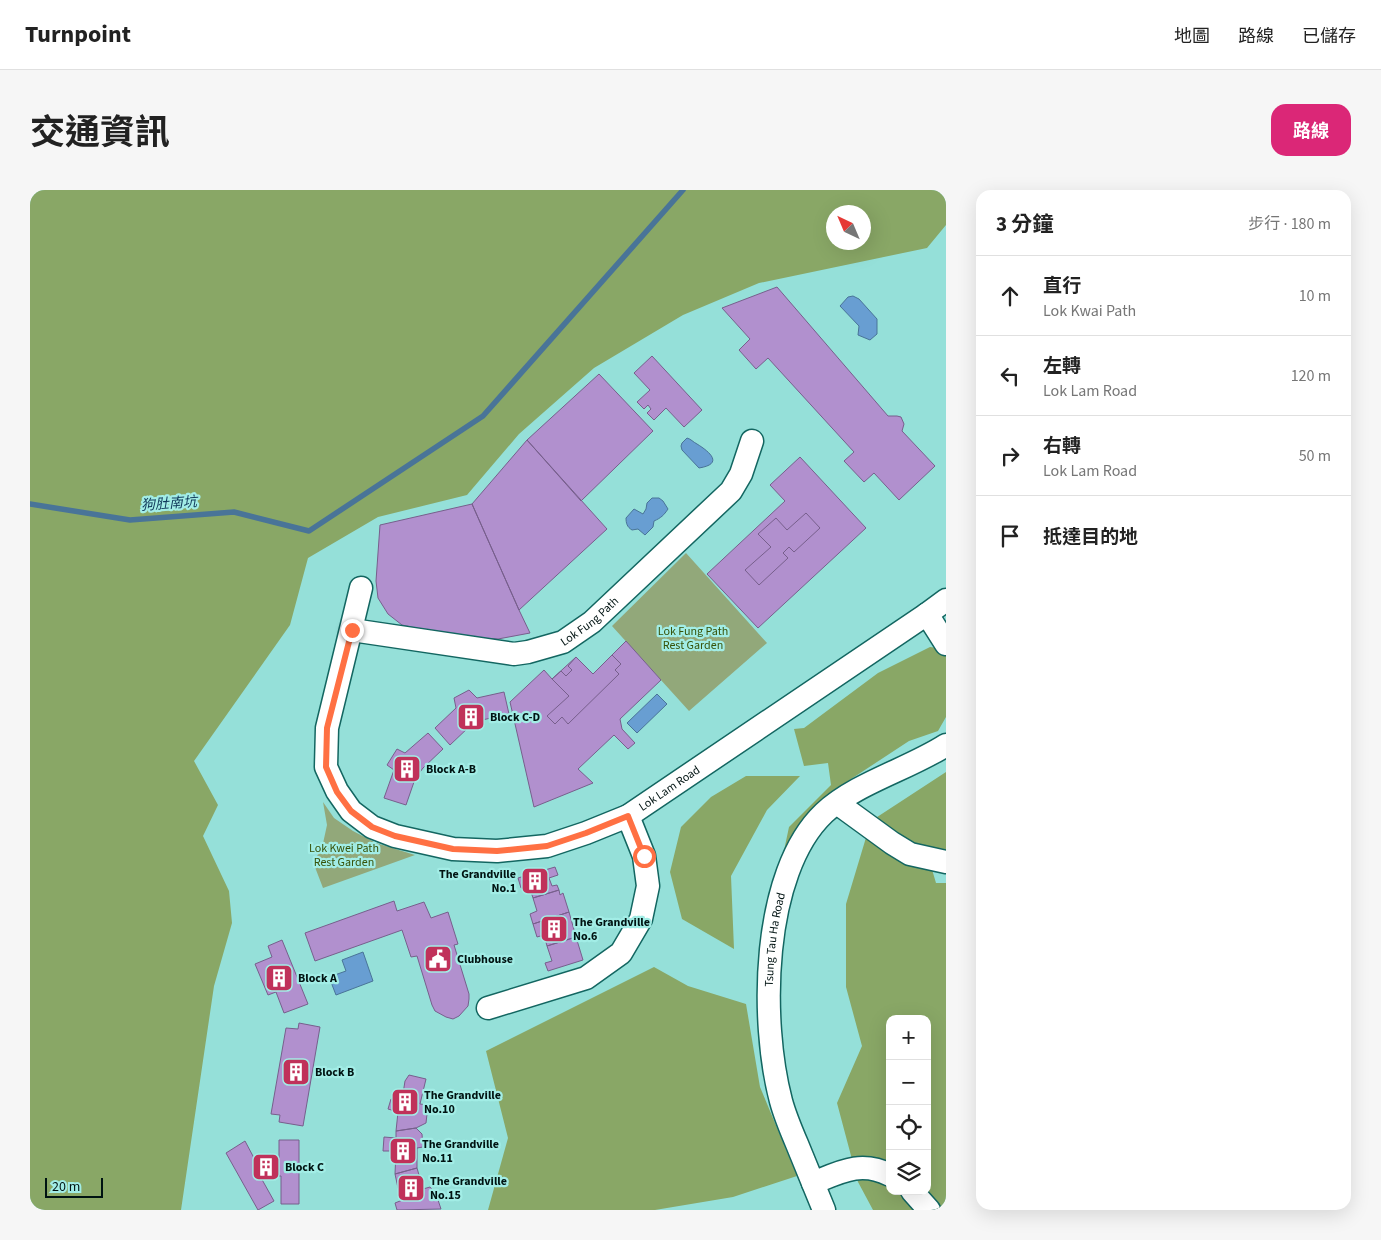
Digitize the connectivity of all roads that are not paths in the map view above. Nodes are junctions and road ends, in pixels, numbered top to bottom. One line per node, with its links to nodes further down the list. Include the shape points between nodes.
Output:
1 (752, 441): 5 (street, Lok Fung Path, via 741,474 731,491 592,622 563,642 514,654)
2 (362, 588): 5 (street, Lok Lam Road)
3 (946, 600): 4 (street, Lok Lam Road)
4 (927, 614): 6 (street); 9 (street, Lok Lam Road)
5 (352, 630): 9 (street, Lok Lam Road, via 327,728 326,767 337,792 351,811 372,827 395,836 453,849 497,851 547,846)
6 (946, 644)
7 (946, 745): 8 (street, Tsung Tau Ha Road)
8 (837, 803): 10 (street, via 910,854); 13 (street, Tsung Tau Ha Road, via 809,830 790,863 779,902 770,959 770,1038 776,1082)
9 (628, 816): 11 (street, via 644,856 648,886 641,918 621,952 586,978)
10 (946, 862)
11 (488, 1008)
12 (886, 1173): 13 (street, via 873,1168 853,1168)
13 (813, 1183): 15 (street, Tsung Tau Ha Road)
14 (916, 1195): 16 (street)
15 (824, 1210)
16 (929, 1210)

